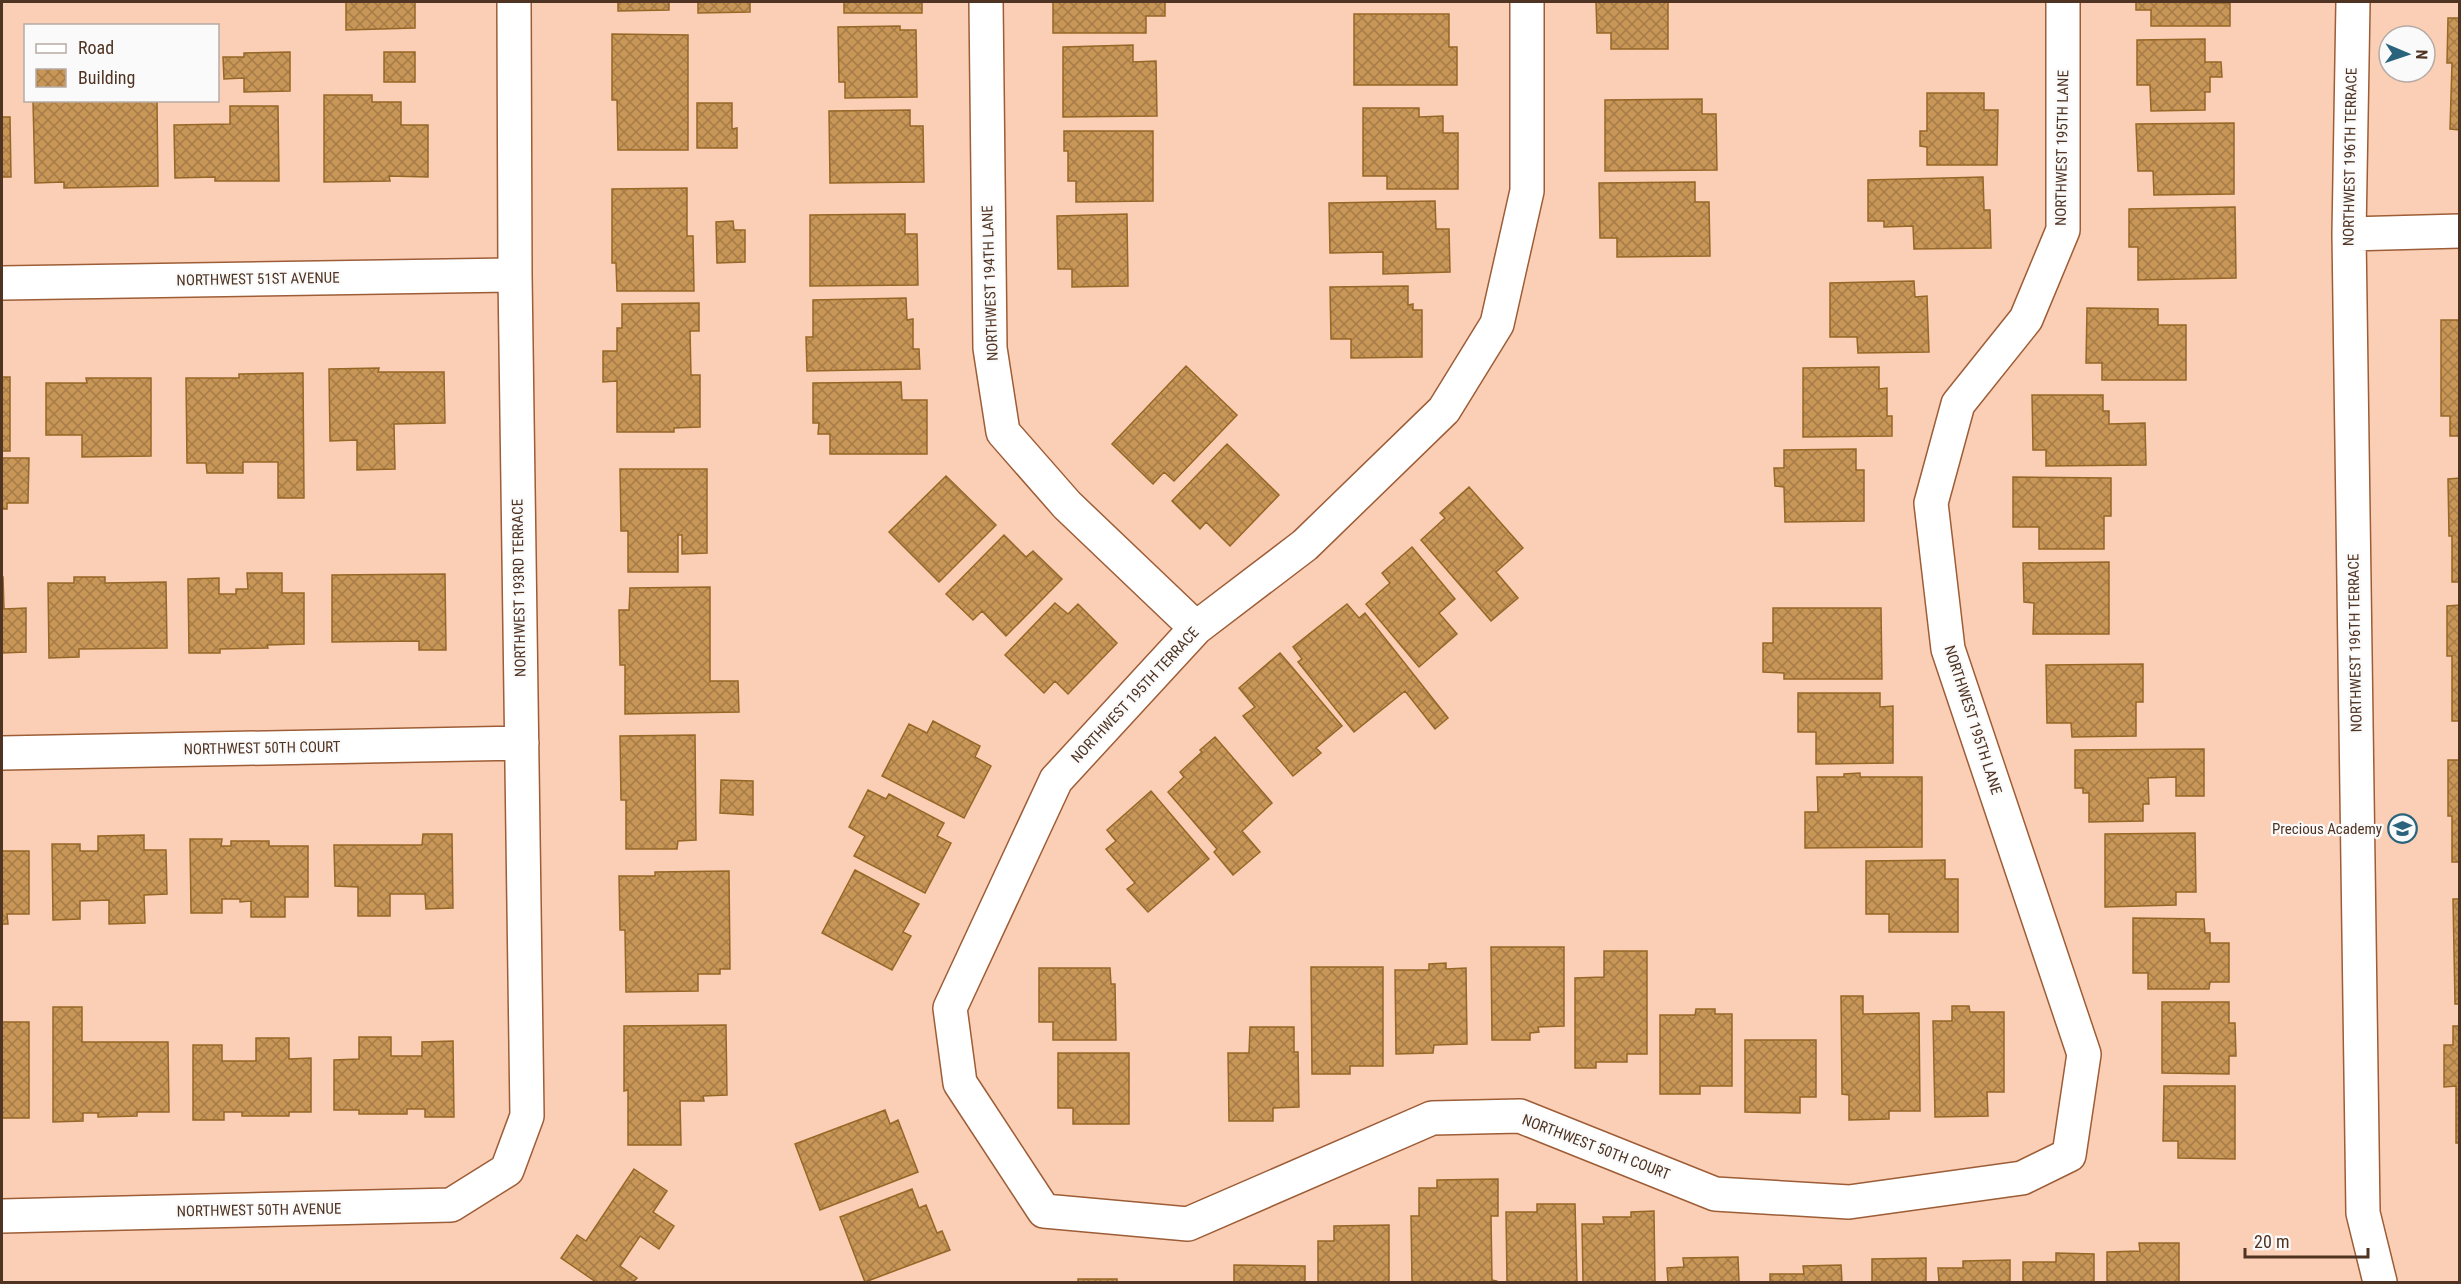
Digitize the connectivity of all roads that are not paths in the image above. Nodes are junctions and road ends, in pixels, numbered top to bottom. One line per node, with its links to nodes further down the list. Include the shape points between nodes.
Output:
1 (514, 2): 8 (street, NORTHWEST 193RD TERRACE)
2 (986, 2): 10 (street, NORTHWEST 194TH LANE, via 990,348 1003,432 1067,505)
3 (1527, 2): 10 (street, NORTHWEST 195TH TERRACE, via 1527,191 1497,324 1444,410 1305,545)
4 (2063, 2): 14 (street, NORTHWEST 195TH LANE, via 2063,230 2026,319 1958,404 1931,503 1948,649 2084,1054 2069,1155)
5 (2353, 2): 7 (street, NORTHWEST 196TH TERRACE)
6 (2460, 231): 7 (street)
7 (2349, 234): 17 (street, NORTHWEST 196TH TERRACE, via 2363,1213)
8 (515, 275): 9 (street, NORTHWEST 51ST AVENUE); 11 (street, NORTHWEST 193RD TERRACE)
9 (2, 283)
10 (1196, 628): 15 (street, NORTHWEST 195TH TERRACE, via 1056,780 950,1008 960,1083)
11 (522, 743): 12 (street, NORTHWEST 50TH COURT); 13 (street, NORTHWEST 193RD TERRACE, via 527,1116)
12 (2, 753)
13 (507, 1170): 16 (street, NORTHWEST 50TH AVENUE, via 451,1205)
14 (2022, 1178): 15 (street, NORTHWEST 50TH COURT, via 1849,1202 1715,1194 1520,1116 1432,1118 1188,1224)
15 (1044, 1211)
16 (2, 1216)
17 (2380, 1282)

